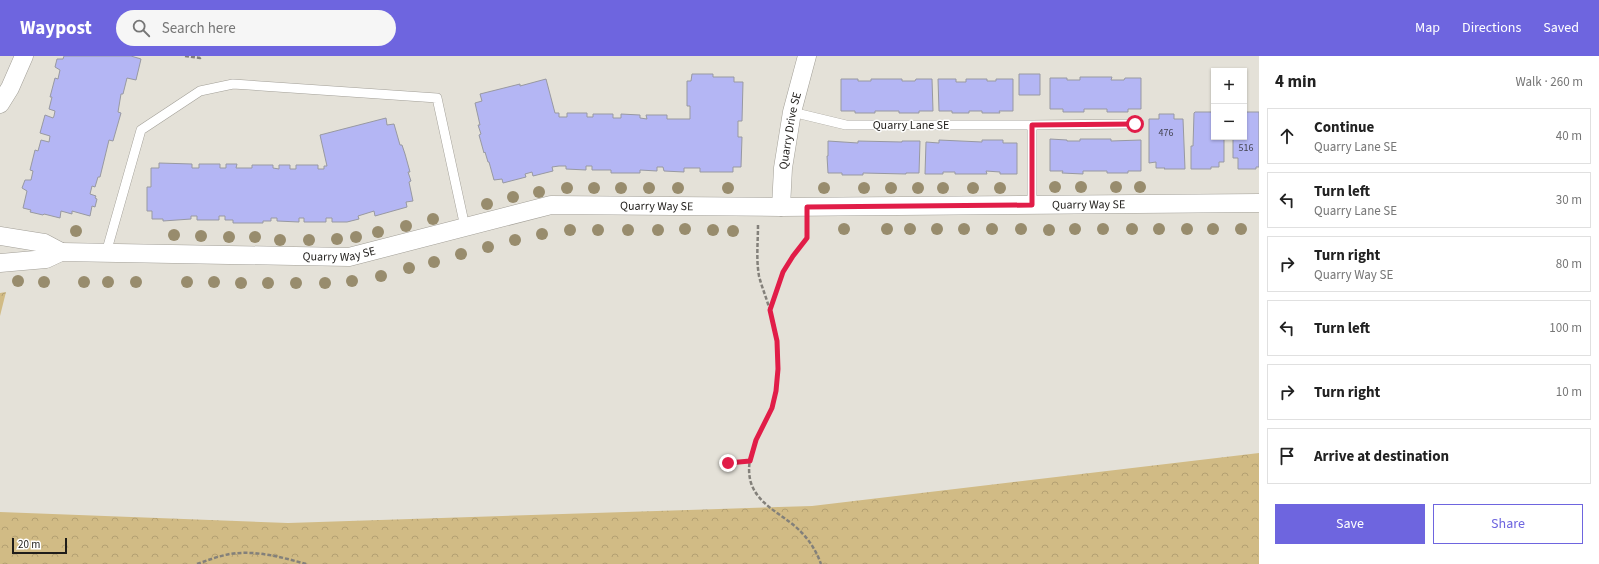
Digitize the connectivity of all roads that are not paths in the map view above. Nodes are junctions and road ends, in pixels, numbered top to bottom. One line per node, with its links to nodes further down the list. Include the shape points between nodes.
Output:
1 (24, 56): 3 (street)
2 (807, 56): 4 (street, Quarry Drive SE)
3 (0, 104)
4 (792, 112): 6 (lane, Quarry Lane SE, via 846,125); 9 (street, Quarry Drive SE, via 783,168)
5 (1135, 124): 6 (lane, Quarry Lane SE)
6 (1032, 125): 8 (lane)
7 (1259, 203): 8 (street, Quarry Way SE)
8 (1032, 205): 9 (street, Quarry Way SE)
9 (781, 207): 10 (street, Quarry Way SE, via 551,204)
10 (465, 227): 13 (street, Quarry Way SE, via 349,257); 13 (lane, via 437,98 233,84 200,91 141,130)
11 (0, 236): 12 (street, Quarry Way SE, via 44,243)
12 (61, 252): 13 (street, Quarry Way SE); 14 (street, Quarry Way SE, via 46,258)
13 (106, 253)
14 (0, 263)

